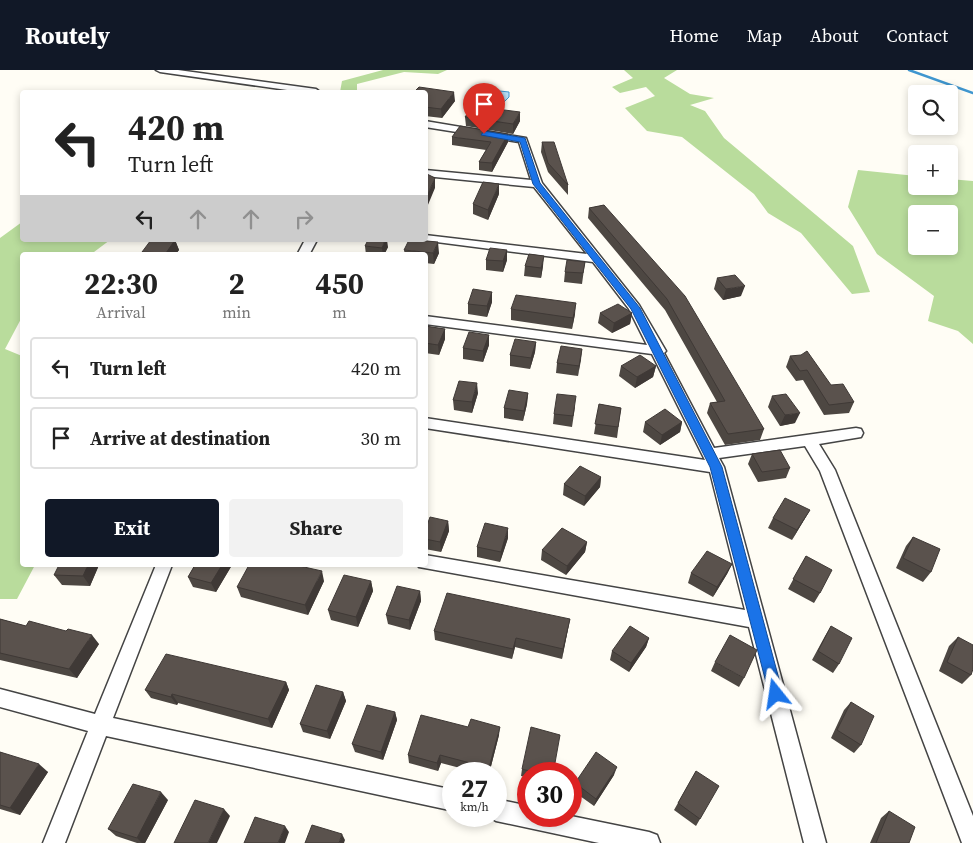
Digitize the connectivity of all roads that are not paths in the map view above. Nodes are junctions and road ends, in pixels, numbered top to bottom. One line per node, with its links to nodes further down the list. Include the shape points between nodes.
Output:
1 (160, 70): 2 (street)
2 (302, 90)
3 (428, 124): 5 (street, via 523,140)
4 (428, 173): 5 (street)
5 (536, 184): 7 (street)
6 (428, 238): 7 (street)
7 (596, 259): 9 (street, via 635,308)
8 (428, 320): 9 (street)
9 (659, 351): 13 (street)
10 (428, 423): 13 (street)
11 (856, 433): 12 (street)
12 (809, 440): 13 (street); 24 (street, via 827,470)
13 (713, 460): 16 (street)
14 (428, 563): 16 (street)
15 (163, 567): 18 (street)
16 (756, 620): 23 (street)
17 (0, 698): 18 (street)
18 (101, 725): 19 (street); 21 (street)
19 (442, 798)
20 (507, 812): 22 (street)
21 (54, 843)
22 (649, 843)
23 (815, 843)
24 (973, 843)

